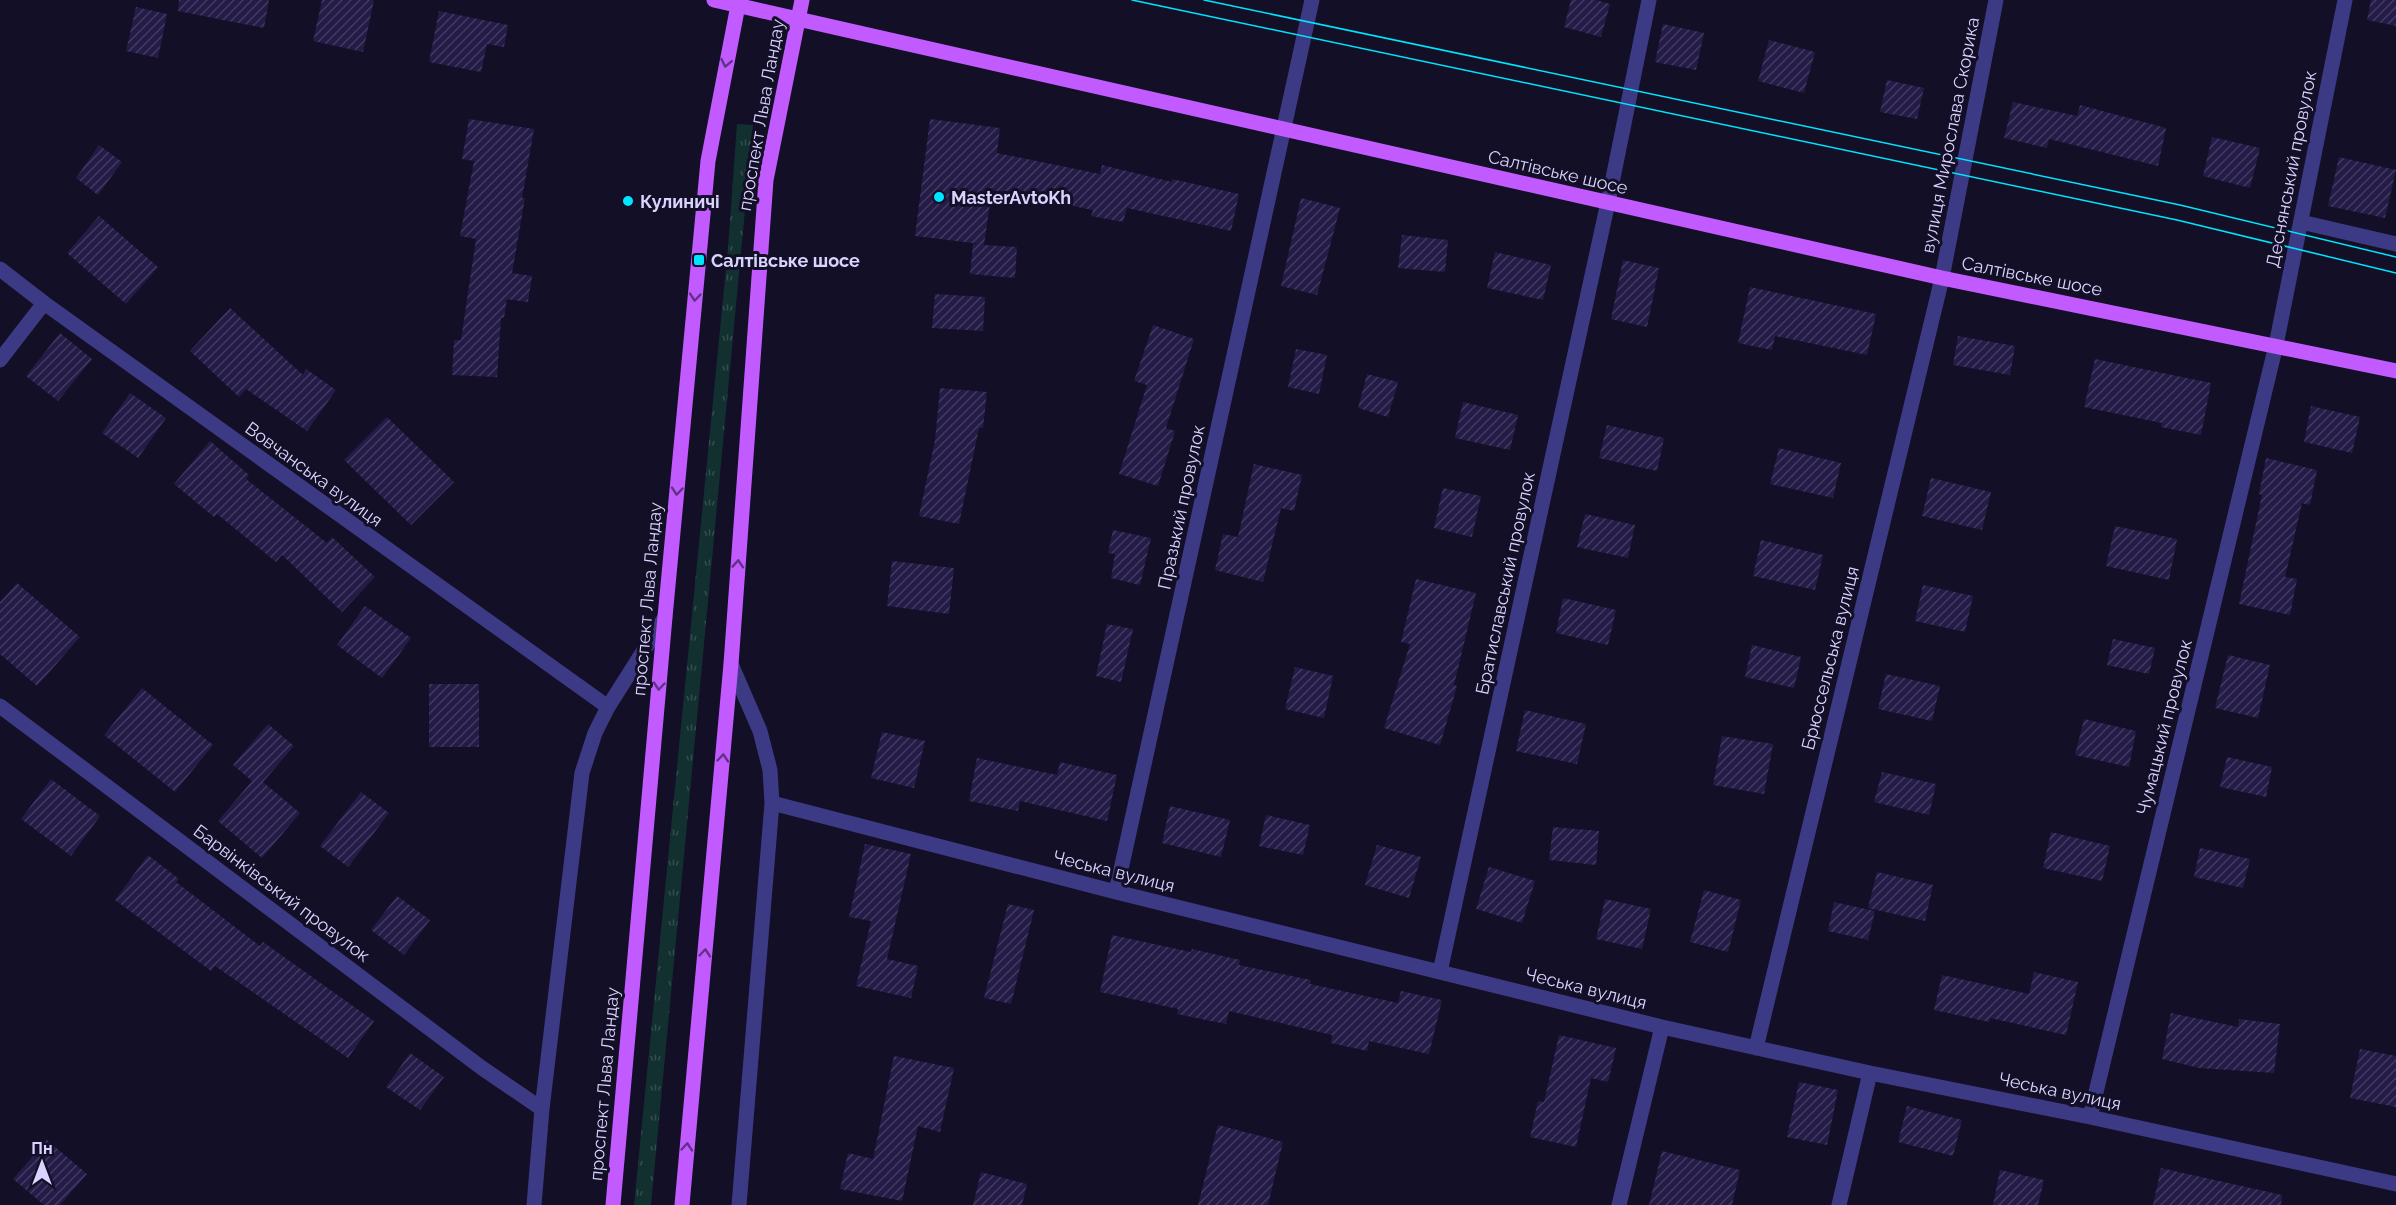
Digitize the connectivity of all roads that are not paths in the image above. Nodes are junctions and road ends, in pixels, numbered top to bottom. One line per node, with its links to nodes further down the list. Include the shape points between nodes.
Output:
1 (714, 0): 7 (main road, Салтівське шосе)
2 (802, 0): 8 (main road, проспект Льва Ландау)
3 (1312, 0): 9 (street, Празький провулок)
4 (1649, 0): 10 (street, Братиславський провулок)
5 (1996, 0): 14 (street, вулиця Мирослава Скорика)
6 (2345, 0): 11 (street, Деснянський провулок)
7 (738, 3): 8 (main road, Салтівське шосе); 19 (main road, проспект Льва Ландау, one-way to 19, via 708,161)
8 (797, 19): 9 (main road, Салтівське шосе); 20 (main road, проспект Льва Ландау, one-way to 8, via 766,180)
9 (1284, 130): 10 (main road, Салтівське шосе); 24 (street, Празький провулок)
10 (1608, 203): 14 (main road, Салтівське шосе); 25 (street, Братиславський провулок)
11 (2301, 222): 12 (street); 16 (street, Деснянський провулок)
12 (2396, 244)
13 (0, 269): 15 (street, Вовчанська вулиця)
14 (1942, 278): 16 (main road, Салтівське шосе); 27 (street, Брюссельська вулиця)
15 (44, 303): 17 (street); 22 (street, Вовчанська вулиця)
16 (2276, 345): 18 (main road, Салтівське шосе); 30 (street, Чумацький провулок)
17 (0, 360)
18 (2396, 371)
19 (665, 617): 22 (street); 33 (main road, проспект Льва Ландау, one-way to 33)
20 (731, 664): 23 (street, via 760,731 770,770); 34 (main road, проспект Льва Ландау, one-way to 20)
21 (0, 706): 29 (street, Барвінківський провулок)
22 (608, 707): 29 (street, via 582,774)
23 (772, 803): 24 (street, Чеська вулиця); 35 (street)
24 (1116, 892): 25 (street, Чеська вулиця)
25 (1440, 972): 26 (street, Чеська вулиця)
26 (1662, 1027): 27 (street, Чеська вулиця); 36 (street)
27 (1756, 1048): 28 (street, Чеська вулиця)
28 (1870, 1073): 30 (street, Чеська вулиця); 37 (street)
29 (542, 1109): 32 (street)
30 (2090, 1117): 31 (street, Чеська вулиця)
31 (2396, 1184)
32 (534, 1205)
33 (613, 1205)
34 (681, 1205)
35 (739, 1205)
36 (1619, 1205)
37 (1839, 1205)

